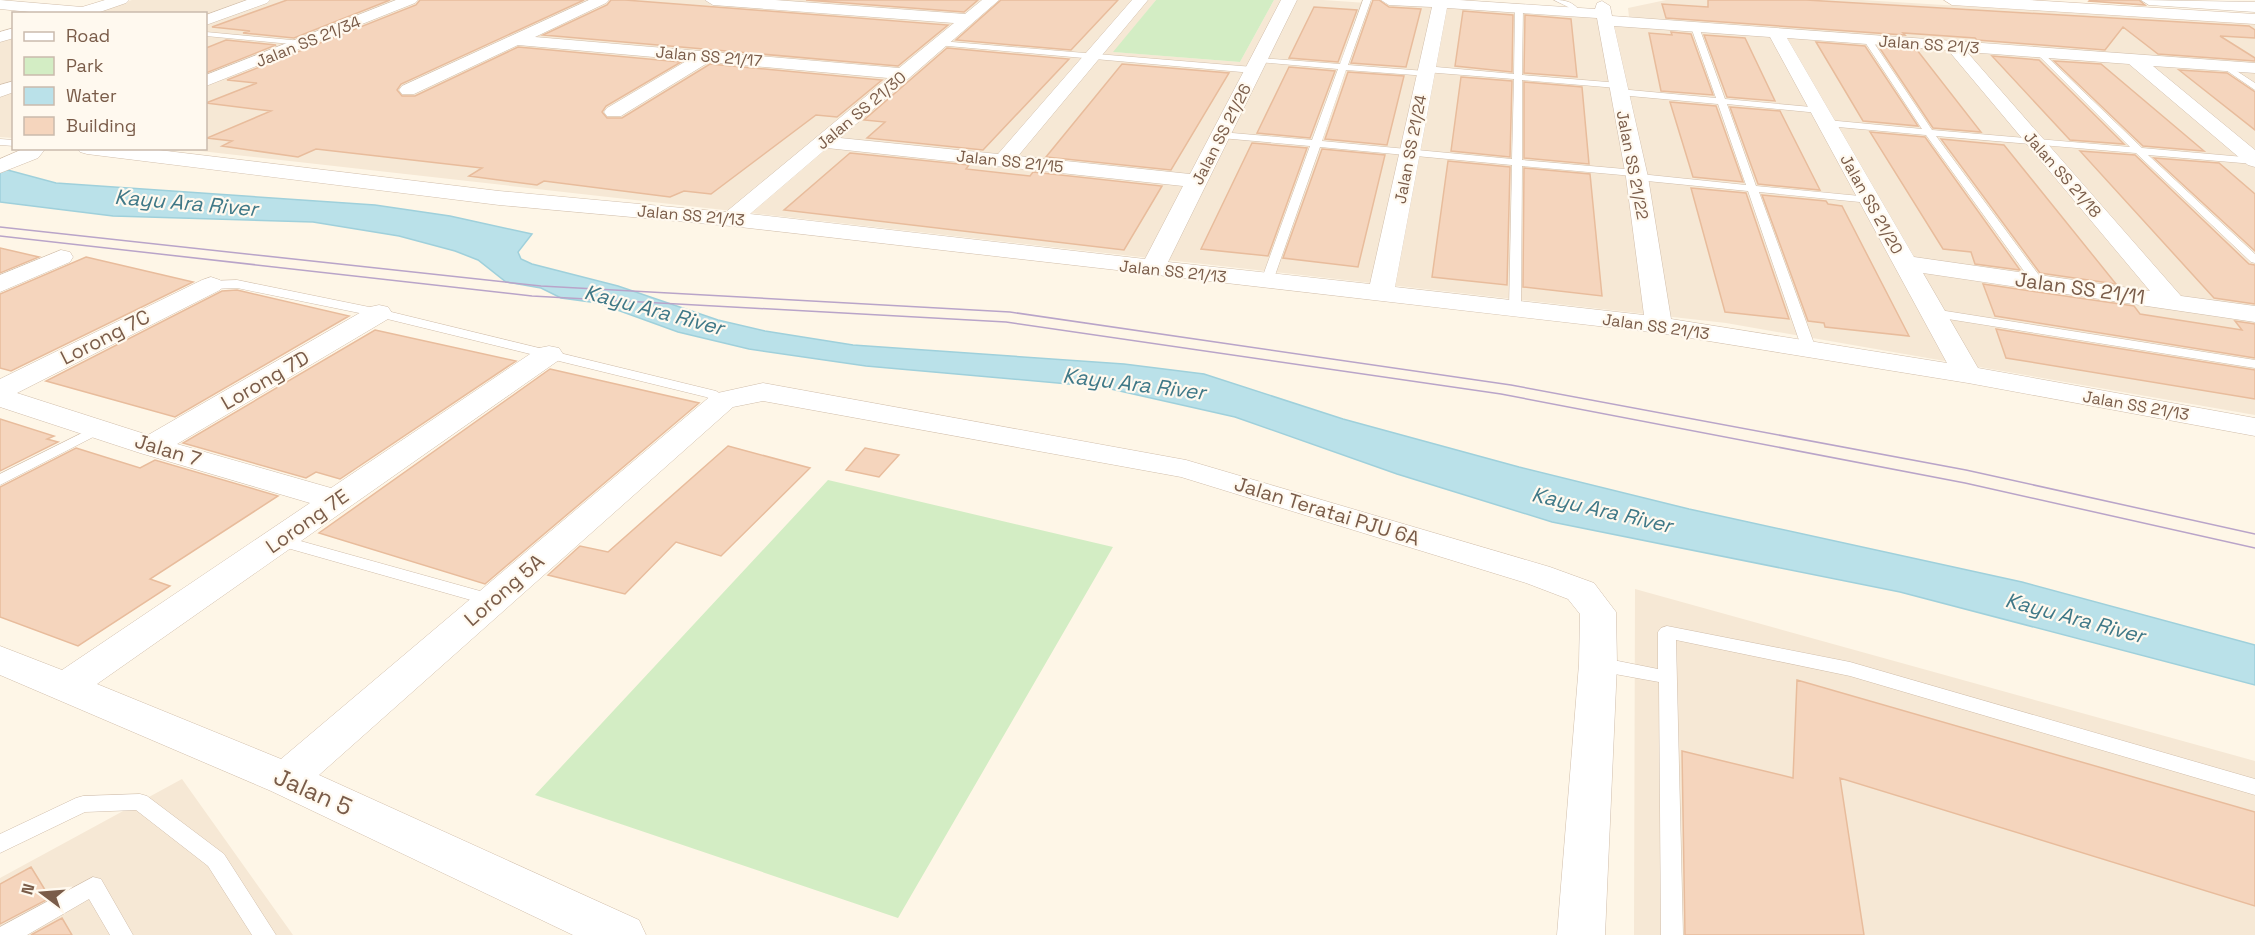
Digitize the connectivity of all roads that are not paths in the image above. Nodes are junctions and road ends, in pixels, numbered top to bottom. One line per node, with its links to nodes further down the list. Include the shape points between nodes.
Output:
1 (121, 0): 21 (street)
2 (262, 0): 26 (street)
3 (410, 0): 33 (street, Jalan SS 21/34)
4 (601, 0): 31 (street)
5 (713, 0): 24 (street)
6 (991, 0): 24 (street, Jalan SS 21/30)
7 (1140, 0): 37 (street)
8 (1289, 0): 39 (street, Jalan SS 21/26)
9 (1367, 0): 41 (lane)
10 (1389, 0): 16 (street, Jalan SS 21/3)
11 (1558, 0): 22 (lane)
12 (1952, 0): 25 (street)
13 (2040, 0): 23 (street)
14 (2149, 0): 17 (street)
15 (0, 4): 20 (street)
16 (1440, 4): 18 (street, Jalan SS 21/3); 43 (street, Jalan SS 21/24)
17 (2255, 7)
18 (1519, 8): 22 (street, Jalan SS 21/3); 45 (lane)
19 (1602, 8): 22 (street, Jalan SS 21/3); 27 (street, Jalan SS 21/3); 48 (street, Jalan SS 21/22)
20 (71, 12)
21 (83, 12)
22 (1577, 12)
23 (2255, 14)
24 (968, 19): 32 (street, Jalan SS 21/30)
25 (2255, 19)
26 (207, 20)
27 (1695, 27): 28 (street, Jalan SS 21/3); 50 (lane)
28 (1776, 33): 30 (street, Jalan SS 21/3); 52 (street, Jalan SS 21/20)
29 (207, 34): 33 (lane)
30 (1867, 39): 34 (street, Jalan SS 21/3); 53 (lane)
31 (515, 40): 36 (street, Jalan SS 21/17); 49 (street)
32 (940, 43): 37 (lane); 44 (street, Jalan SS 21/30)
33 (302, 44): 46 (street, Jalan SS 21/34)
34 (1953, 46): 35 (street, Jalan SS 21/3); 56 (street, Jalan SS 21/18)
35 (2040, 52): 38 (street, Jalan SS 21/3); 60 (lane)
36 (707, 56): 44 (street, Jalan SS 21/17); 51 (street)
37 (1092, 56): 39 (lane); 62 (street)
38 (2134, 59): 40 (street, Jalan SS 21/3); 63 (street)
39 (1256, 65): 41 (lane); 54 (street, Jalan SS 21/26)
40 (2226, 66): 42 (street, Jalan SS 21/3); 47 (lane)
41 (1343, 67): 43 (lane); 57 (lane)
42 (2255, 68)
43 (1425, 72): 45 (lane); 61 (street, Jalan SS 21/24)
44 (903, 74): 55 (street, Jalan SS 21/30)
45 (1518, 77): 48 (lane); 64 (lane)
46 (207, 81)
47 (2255, 87)
48 (1618, 89): 50 (lane); 66 (street, Jalan SS 21/22)
49 (408, 90)
50 (1721, 101): 52 (lane); 68 (lane)
51 (614, 112)
52 (1823, 116): 53 (lane); 69 (street, Jalan SS 21/20)
53 (1929, 132): 56 (lane); 76 (lane)
54 (1221, 135): 57 (lane); 67 (street, Jalan SS 21/26)
55 (823, 142): 62 (street, Jalan SS 21/15); 70 (street, Jalan SS 21/30)
56 (2035, 142): 60 (lane); 80 (street, Jalan SS 21/18)
57 (1316, 144): 61 (lane); 75 (lane)
58 (19, 150): 65 (street)
59 (103, 150): 70 (street, Jalan SS 21/13, via 499,198)
60 (2139, 151): 63 (lane); 72 (lane)
61 (1409, 152): 64 (lane); 79 (street, Jalan SS 21/24)
62 (1003, 161): 67 (street, Jalan SS 21/15)
63 (2255, 161)
64 (1517, 162): 66 (lane); 81 (lane)
65 (0, 167)
66 (1636, 175): 68 (lane); 85 (street, Jalan SS 21/22)
67 (1197, 181): 74 (street, Jalan SS 21/26)
68 (1752, 188): 69 (lane); 86 (lane)
69 (1870, 200): 73 (street, Jalan SS 21/20)
70 (731, 219): 74 (street, Jalan SS 21/13)
71 (61, 257): 77 (street)
72 (2255, 260)
73 (1905, 263): 76 (street, Jalan SS 21/11); 83 (street, Jalan SS 21/20)
74 (1152, 269): 75 (street, Jalan SS 21/13)
75 (1267, 281): 79 (street, Jalan SS 21/13)
76 (2038, 282): 80 (street, Jalan SS 21/11)
77 (0, 284)
78 (211, 285): 82 (lane, via 237,284); 90 (street, Lorong 7C)
79 (1381, 294): 81 (street, Jalan SS 21/13)
80 (2173, 302): 84 (street, Jalan SS 21/11)
81 (1515, 309): 85 (street, Jalan SS 21/13)
82 (379, 313): 87 (lane); 95 (street, Lorong 7D)
83 (1933, 313): 88 (lane); 89 (street, Jalan SS 21/20)
84 (2255, 314)
85 (1659, 325): 86 (street, Jalan SS 21/13)
86 (1809, 349): 89 (street, Jalan SS 21/13)
87 (549, 354): 92 (lane, via 711,393); 97 (street, Lorong 7E)
88 (2255, 364)
89 (1968, 375): 93 (street, Jalan SS 21/13)
90 (0, 390)
91 (0, 397): 94 (street, Jalan 7)
92 (723, 400): 99 (street, Lorong 5A); 101 (street, Jalan Teratai PJU 6A, via 763,392 1186,469 1538,575 1581,591 1598,612)
93 (2255, 427)
94 (98, 429): 95 (street, Jalan 7); 96 (lane)
95 (151, 446): 97 (street, Jalan 7)
96 (0, 480)
97 (337, 500): 98 (street, Lorong 7E)
98 (279, 540): 99 (lane); 103 (street, Lorong 7E)
99 (492, 600): 104 (street, Lorong 5A)
100 (0, 660): 103 (street, Jalan 5)
101 (1598, 664): 102 (lane); 111 (street, Jalan Teratai PJU 6A)
102 (1668, 677): 105 (lane, via 1667,632 1850,669); 112 (lane)
103 (65, 687): 104 (street, Jalan 5)
104 (286, 779): 110 (street, Jalan 5)
105 (2255, 787)
106 (0, 844): 109 (lane, via 83,804 140,802 216,860)
107 (6, 935): 108 (lane, via 93,886)
108 (122, 935)
109 (266, 935)
110 (622, 935)
111 (1581, 935)
112 (1672, 935)

